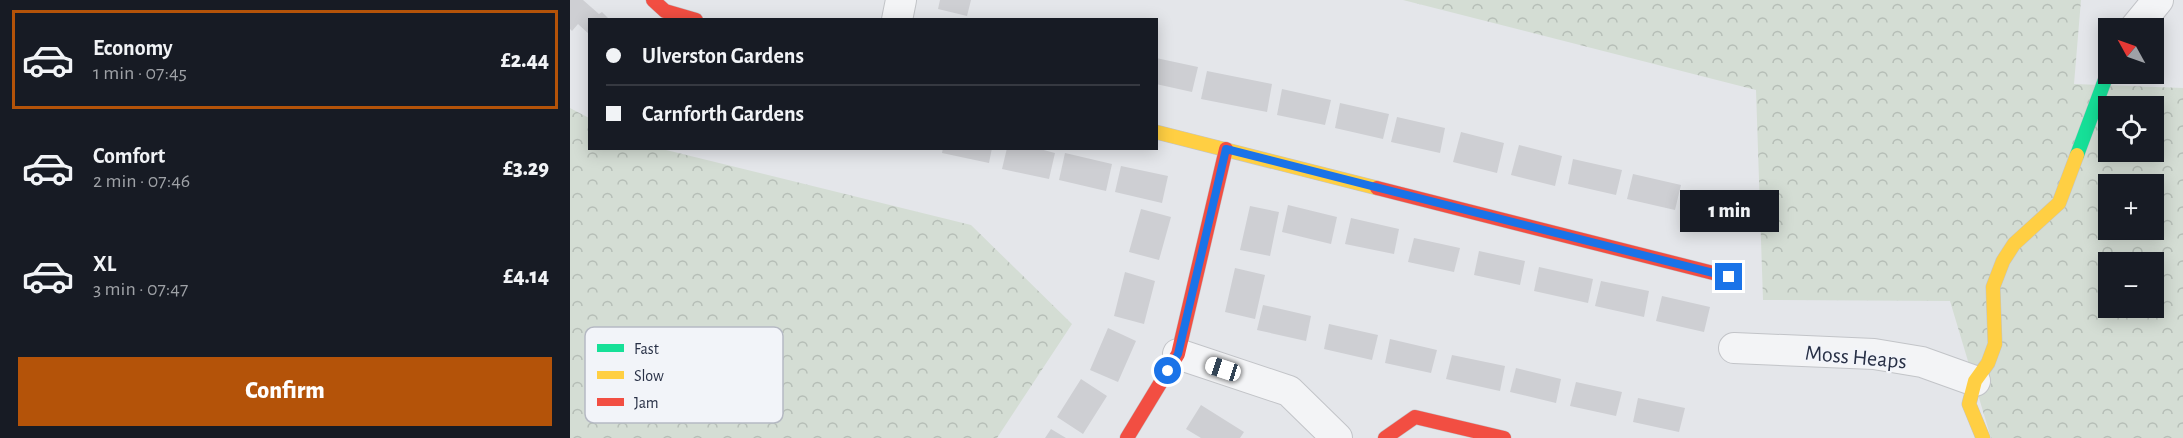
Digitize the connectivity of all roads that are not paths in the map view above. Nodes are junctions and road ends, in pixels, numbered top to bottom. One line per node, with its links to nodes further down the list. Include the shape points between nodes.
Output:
1 (653, 0): 4 (street, via 665,11)
2 (901, 0): 5 (street)
3 (2158, 0): 6 (street)
4 (689, 18)
5 (897, 18)
6 (2143, 18)
7 (2103, 84): 13 (street, via 2059,203 2014,244 2003,261 1993,286 1995,344)
8 (1158, 132): 9 (street)
9 (1226, 149): 10 (street); 12 (street)
10 (1729, 277)
11 (1734, 348): 13 (street, Moss Heaps, via 1874,354 1922,362)
12 (1178, 354): 14 (street); 15 (street, via 1289,391)
13 (1975, 381): 18 (street, via 1969,404)
14 (1127, 438)
15 (1337, 438)
16 (1384, 438): 17 (street, via 1415,417)
17 (1503, 438)
18 (1983, 438)

